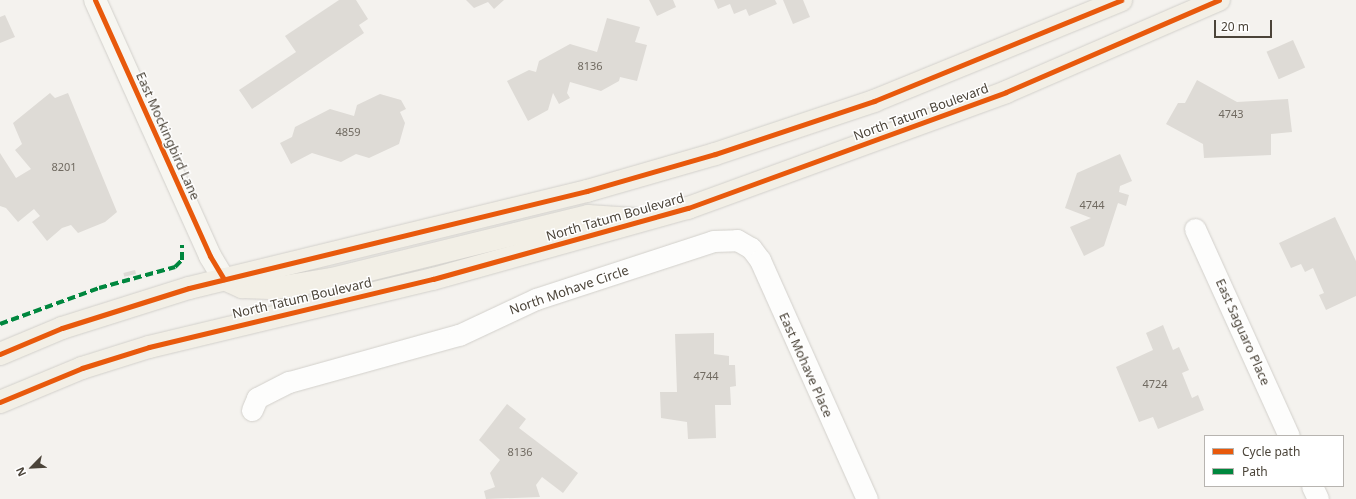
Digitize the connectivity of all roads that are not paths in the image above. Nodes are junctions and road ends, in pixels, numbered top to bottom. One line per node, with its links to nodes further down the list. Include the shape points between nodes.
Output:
1 (95, 0): 7 (street, East Mockingbird Lane, via 210,256)
2 (1121, 0): 7 (main road, North Tatum Boulevard, via 874,101 715,154 587,191)
3 (1219, 0): 4 (main road, North Tatum Boulevard, via 1006,92)
4 (650, 220): 7 (main road, via 588,216 332,279 276,288 242,287); 9 (main road, North Tatum Boulevard, via 433,279 149,347 82,368)
5 (1195, 229): 11 (street, East Saguaro Place)
6 (737, 240): 10 (street, North Mohave Circle, via 713,241 536,299 459,335 290,382 257,398); 13 (street, East Mohave Place, via 751,248 760,260)
7 (224, 279): 8 (main road, North Tatum Boulevard, via 62,328)
8 (0, 354)
9 (0, 402)
10 (252, 410)
11 (1290, 435)
12 (1312, 487): 14 (street)
13 (867, 499)
14 (1318, 499)

